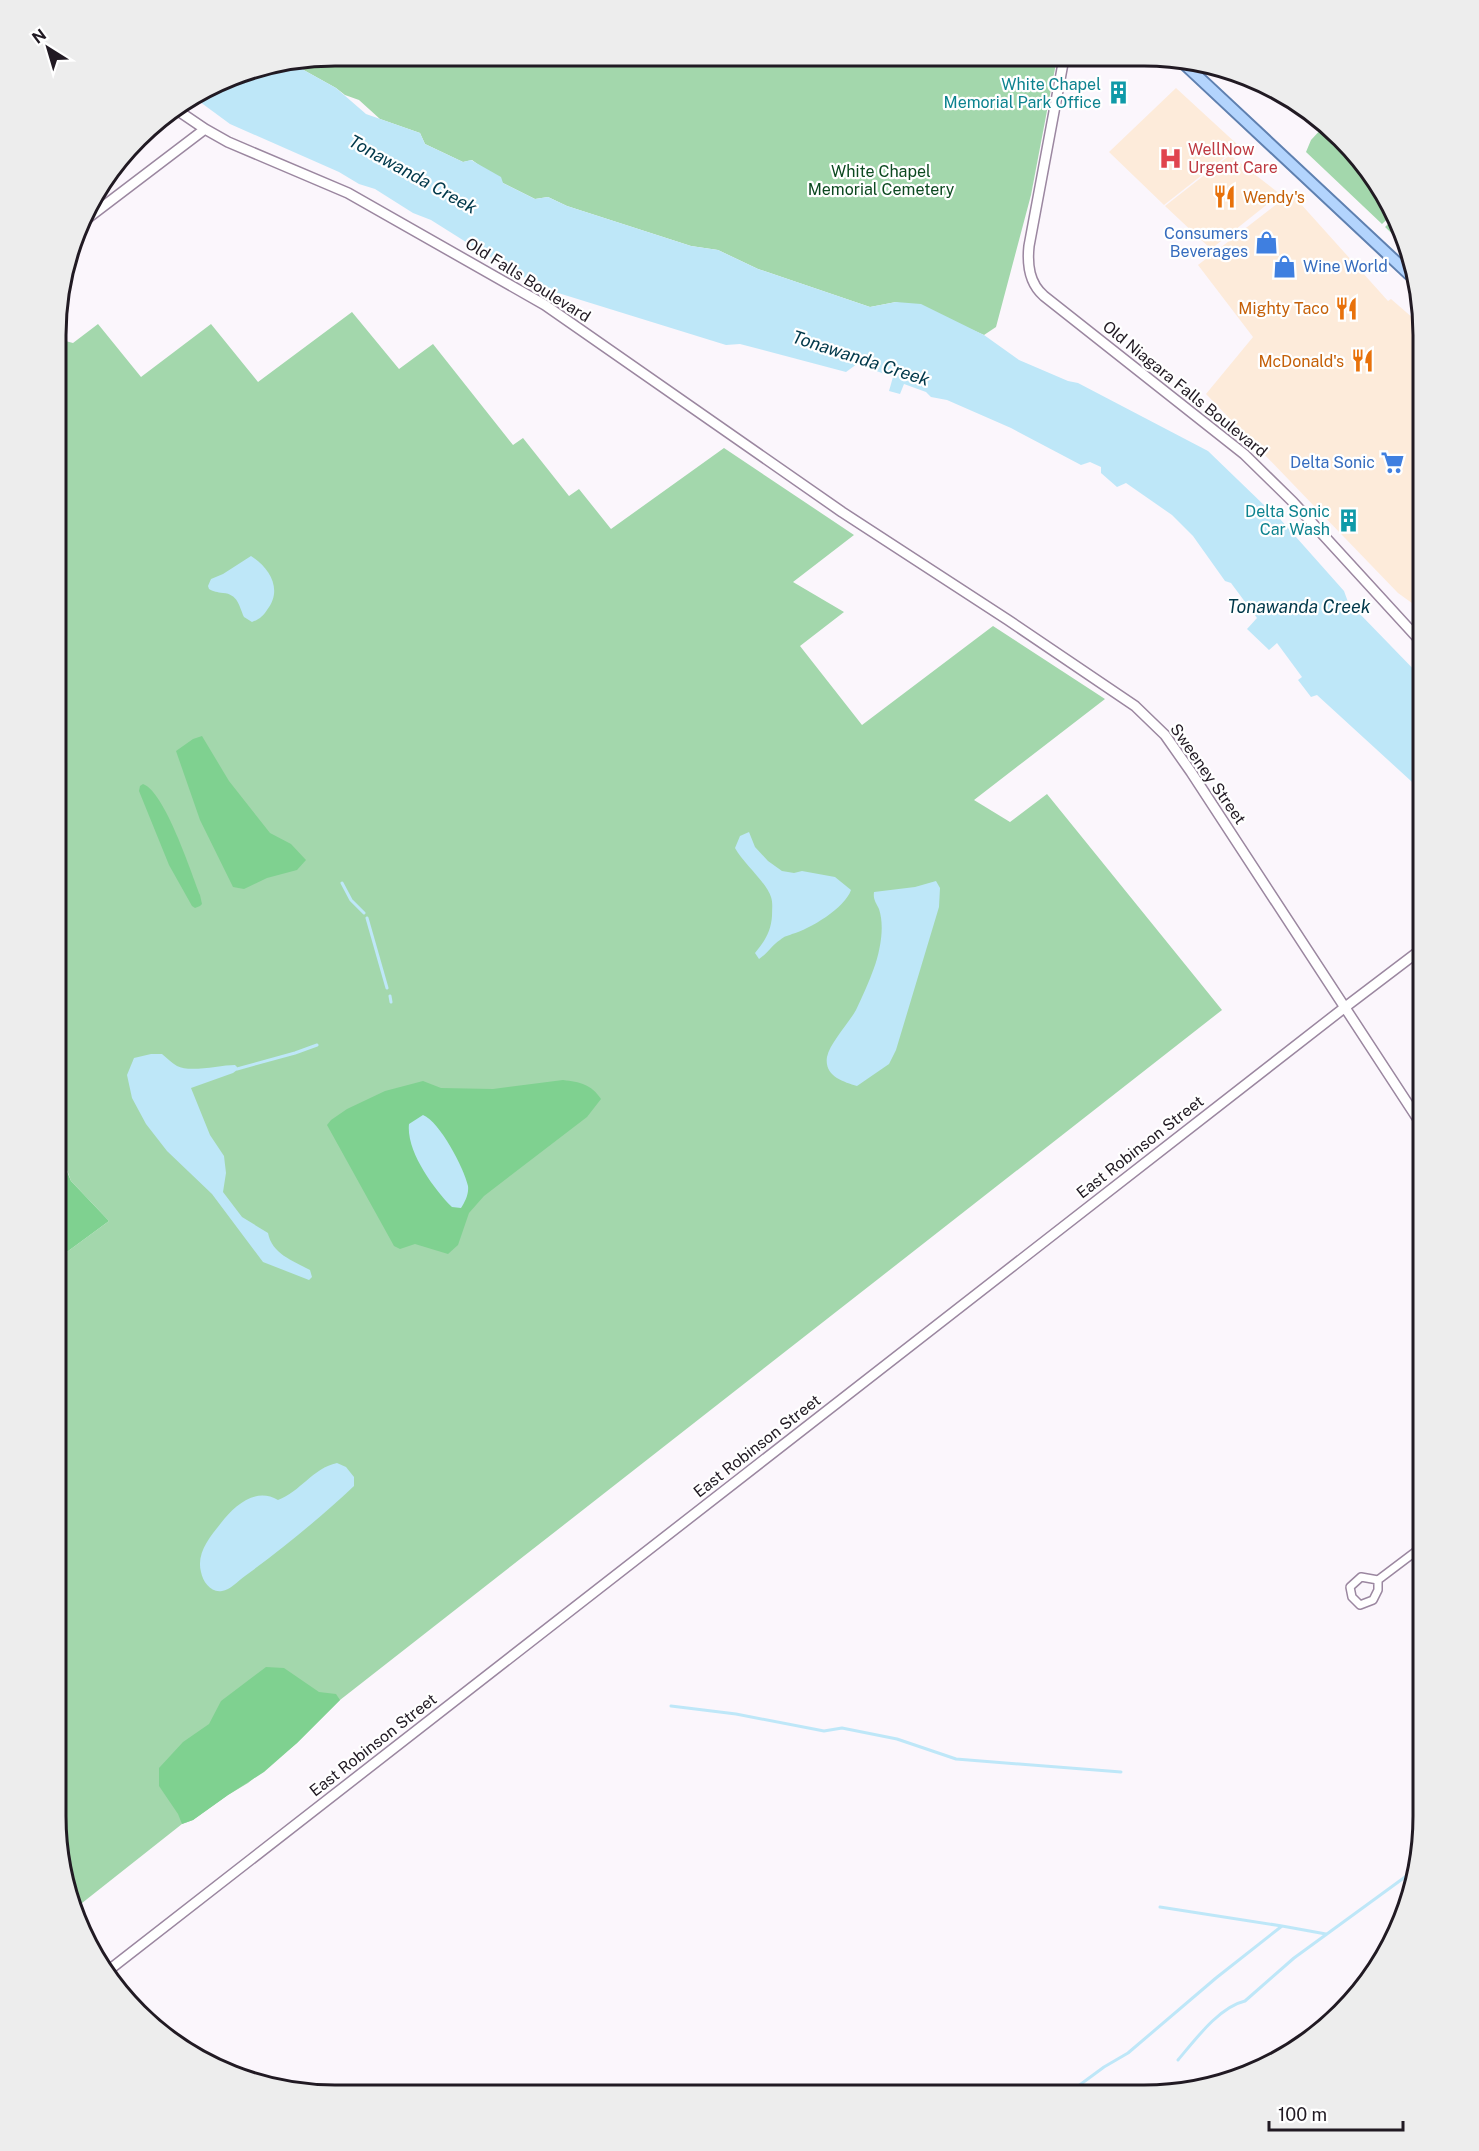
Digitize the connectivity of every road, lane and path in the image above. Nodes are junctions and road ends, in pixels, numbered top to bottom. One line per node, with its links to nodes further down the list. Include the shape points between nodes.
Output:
1 (1063, 66): 8 (street, Old Niagara Falls Boulevard, via 1028,254 1030,277 1036,288 1244,454)
2 (1191, 70): 6 (main road)
3 (182, 114): 4 (street, Old Falls Boulevard)
4 (205, 129): 5 (street); 7 (street, Old Falls Boulevard, via 348,193 545,305)
5 (96, 212)
6 (1405, 270)
7 (842, 512): 10 (street, Sweeney Street, via 1112,689 1165,735)
8 (1413, 633)
9 (1413, 956): 10 (street, East Robinson Street)
10 (1344, 1008): 11 (street, Sweeney Street); 14 (street, East Robinson Street)
11 (1413, 1112)
12 (1413, 1554): 13 (street)
13 (1378, 1580): 13 (street, via 1373,1599 1360,1605 1352,1597 1350,1587 1361,1577)
14 (113, 1967)

